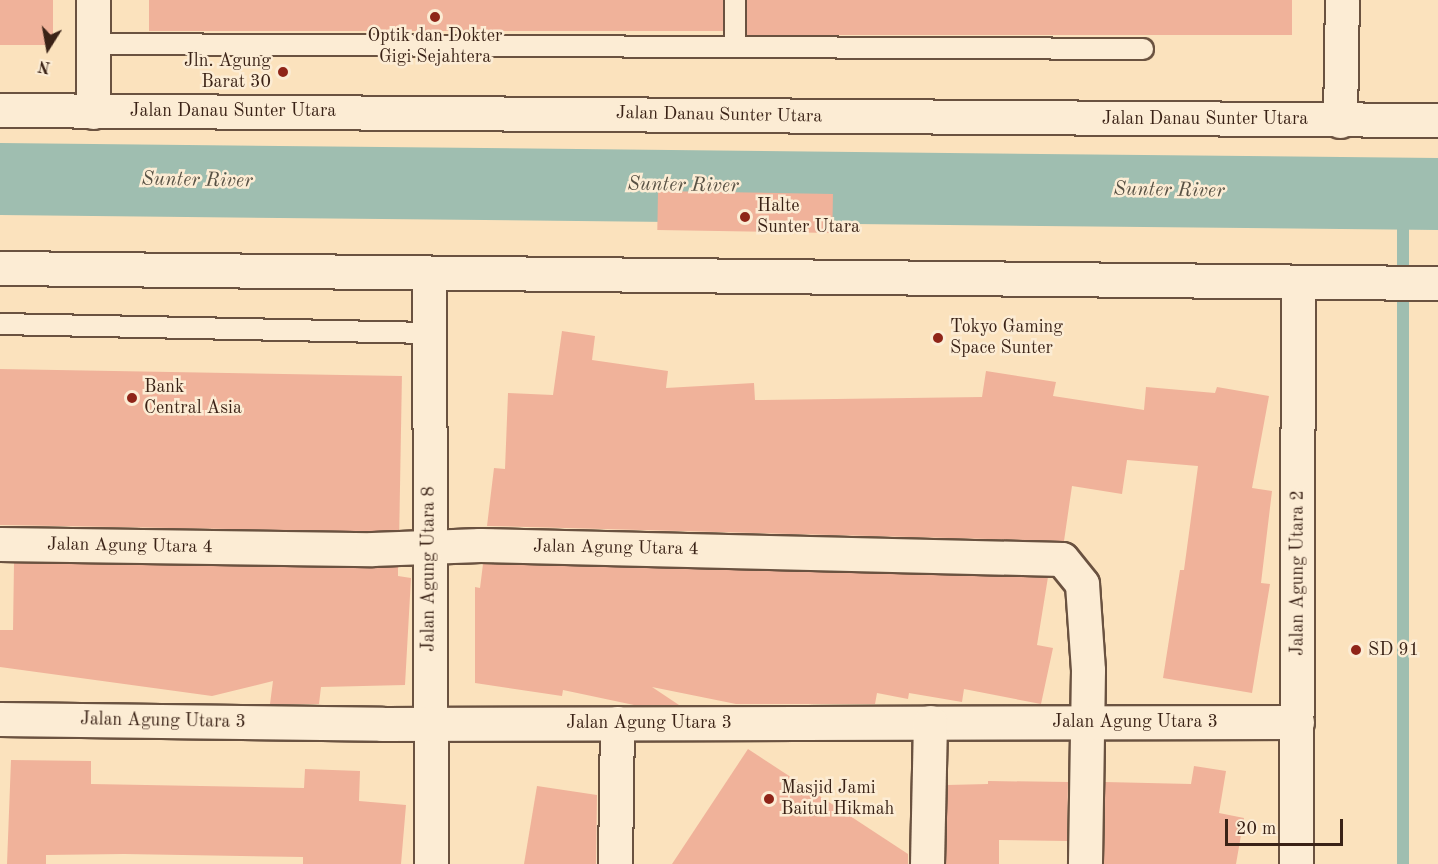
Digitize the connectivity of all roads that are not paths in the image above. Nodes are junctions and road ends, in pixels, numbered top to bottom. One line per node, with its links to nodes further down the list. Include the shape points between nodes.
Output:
1 (93, 0): 4 (street)
2 (735, 0): 5 (lane)
3 (1342, 0): 9 (street)
4 (93, 44): 5 (lane); 8 (street)
5 (735, 47): 6 (lane)
6 (1143, 48)
7 (0, 110): 8 (street, Jalan Danau Sunter Utara)
8 (93, 112): 9 (street, Jalan Danau Sunter Utara, via 385,110)
9 (1354, 120): 10 (street, Jalan Danau Sunter Utara)
10 (1438, 120)
11 (0, 268): 12 (street)
12 (429, 273): 13 (street); 16 (street, Jalan Agung Utara 8)
13 (1298, 283): 14 (street); 22 (street, Jalan Agung Utara 2)
14 (1438, 283)
15 (0, 324): 16 (lane)
16 (429, 333): 18 (street, Jalan Agung Utara 8)
17 (0, 544): 18 (street, Jalan Agung Utara 4, via 372,549)
18 (429, 546): 21 (street, Jalan Agung Utara 4, via 1062,559 1082,584); 24 (street, Jalan Agung Utara 8)
19 (0, 719): 24 (street, Jalan Agung Utara 3)
20 (930, 722): 21 (street, Jalan Agung Utara 3); 23 (street, Jalan Agung Utara 3); 27 (street)
21 (1087, 722): 22 (street, Jalan Agung Utara 3); 28 (street)
22 (1297, 722): 29 (street, Jalan Agung Utara 2)
23 (617, 723): 24 (street, Jalan Agung Utara 3); 26 (street)
24 (429, 724): 25 (street, Jalan Agung Utara 8)
25 (431, 864)
26 (615, 864)
27 (927, 864)
28 (1085, 864)
29 (1296, 864)

